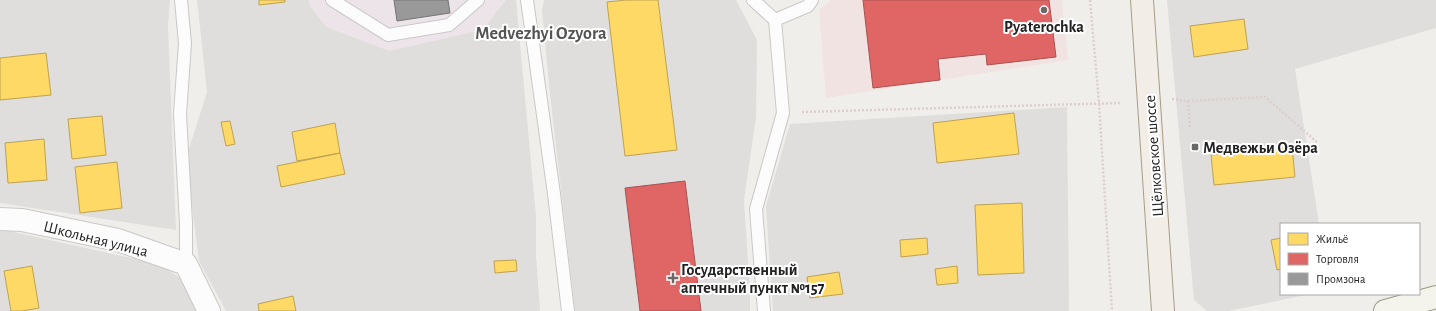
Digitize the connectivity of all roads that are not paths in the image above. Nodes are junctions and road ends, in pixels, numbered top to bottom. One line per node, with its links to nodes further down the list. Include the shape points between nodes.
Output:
1 (181, 0): 10 (lane, via 185,43 180,114)
2 (332, 0): 3 (lane, via 388,35 449,25)
3 (478, 0)
4 (527, 0): 13 (lane)
5 (753, 0): 8 (lane)
6 (812, 0): 8 (lane, via 808,6)
7 (1142, 0): 15 (main road, Щёлковское шоссе)
8 (775, 20): 14 (lane, via 783,113 756,209)
9 (0, 219): 10 (street, Школьная улица, via 22,220 118,240)
10 (186, 264): 12 (street)
11 (1436, 297): 16 (main road)
12 (209, 311)
13 (568, 311)
14 (764, 311)
15 (1163, 311)
16 (1386, 311)

